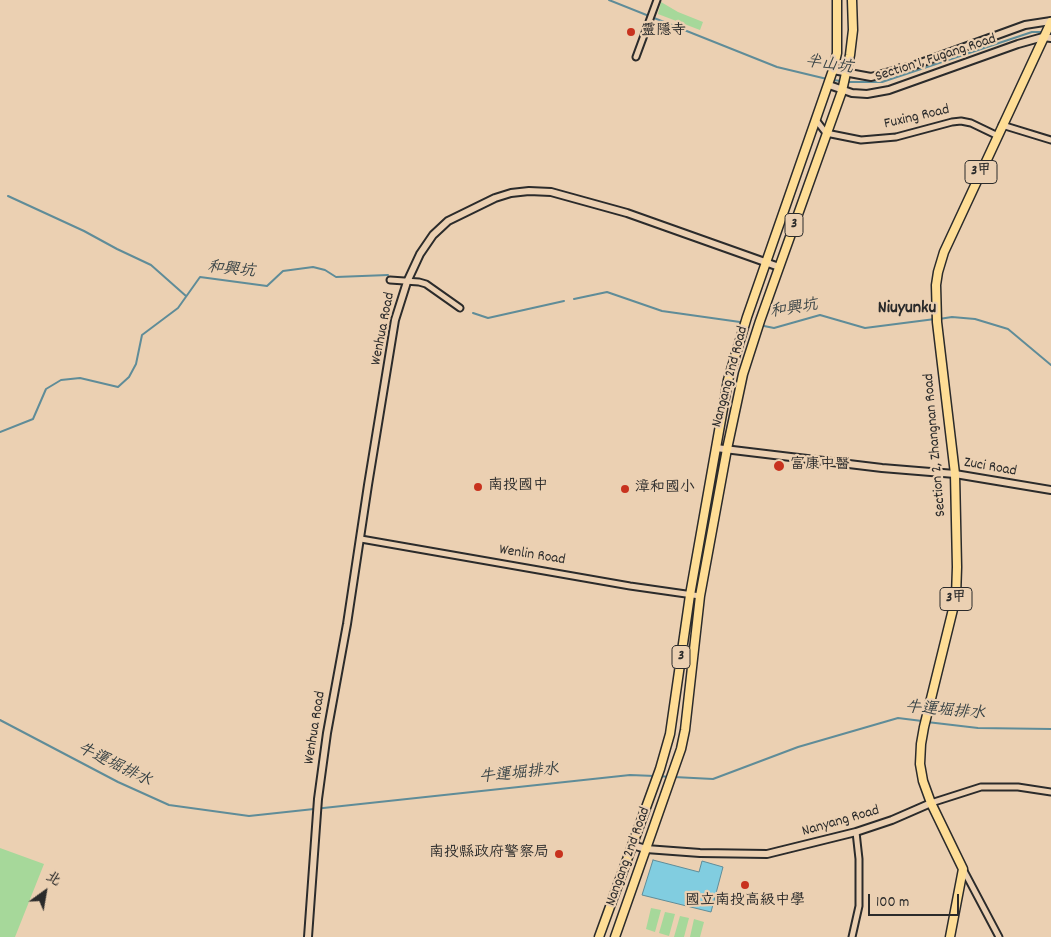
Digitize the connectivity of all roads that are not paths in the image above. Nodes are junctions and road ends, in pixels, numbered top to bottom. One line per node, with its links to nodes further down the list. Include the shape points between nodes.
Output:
1 (657, 0): 5 (street)
2 (837, 0): 6 (main road, Nangang 2nd Road / 3, via 837,53)
3 (852, 0): 7 (main road, Nangang 2nd Road / 3, via 853,30)
4 (1048, 29): 7 (street, Section 1, Fugang Road, via 1025,25 915,65 871,77); 9 (street, Section 1, Fugang Road, via 889,90 867,94); 11 (main road, Section 2, Zhangnan Road / 3甲)
5 (636, 57)
6 (833, 70): 7 (street, Section 1, Fugang Road); 8 (main road, Nangang 2nd Road / 3)
7 (846, 73): 9 (main road, Nangang 2nd Road / 3)
8 (829, 85): 9 (street, Section 1, Fugang Road); 10 (main road, Nangang 2nd Road / 3)
9 (842, 91): 12 (main road, Nangang 2nd Road / 3)
10 (816, 120): 12 (street); 15 (main road, Nangang 2nd Road / 3)
11 (1002, 125): 13 (main road, Section 2, Zhangnan Road / 3甲); 14 (street)
12 (826, 133): 13 (street, Fuxing Road, via 861,140 883,139 961,121); 16 (main road, Nangang 2nd Road / 3)
13 (998, 136): 22 (main road, Section 2, Zhangnan Road / 3甲, via 940,265 936,285)
14 (1051, 140)
15 (767, 262): 16 (street, Wenhua Road); 18 (street, Wenhua Road, via 627,213 551,192 529,191 495,198 448,221 420,254); 20 (main road, Nangang 2nd Road / 3, via 728,380)
16 (779, 267): 21 (main road, Nangang 2nd Road / 3, via 743,374)
17 (390, 280): 18 (street)
18 (407, 282): 19 (street, via 426,284); 24 (street, Wenhua Road, via 395,320)
19 (460, 308)
20 (716, 448): 21 (street, Zuci Road); 25 (main road, Nangang 2nd Road / 3)
21 (727, 449): 22 (street, Zuci Road); 26 (main road, Nangang 2nd Road / 3)
22 (955, 474): 23 (street, Zuci Road); 28 (main road, Section 2, Zhangnan Road / 3甲, via 956,597 921,744 923,782)
23 (1051, 490)
24 (360, 539): 25 (street, Wenlin Road); 33 (street, Wenhua Road, via 318,799)
25 (690, 595): 26 (street, Wenlin Road); 30 (main road, Nangang 2nd Road / 3, via 670,734)
26 (700, 596): 31 (main road, Nangang 2nd Road / 3, via 685,730)
27 (1051, 792): 28 (street, Nanyang Road, via 1018,787 982,787)
28 (931, 803): 29 (street, Nanyang Road); 32 (main road, Section 2, Zhangnan Road / 3甲)
29 (856, 832): 31 (street, Nanyang Road, via 767,854); 36 (street, via 858,906)
30 (632, 845): 31 (street, Nanyang Road); 34 (main road, Nangang 2nd Road / 3)
31 (646, 848): 35 (main road, Nangang 2nd Road / 3)
32 (963, 868): 37 (main road); 38 (street)
33 (308, 937)
34 (599, 937)
35 (615, 937)
36 (852, 937)
37 (950, 937)
38 (999, 937)

